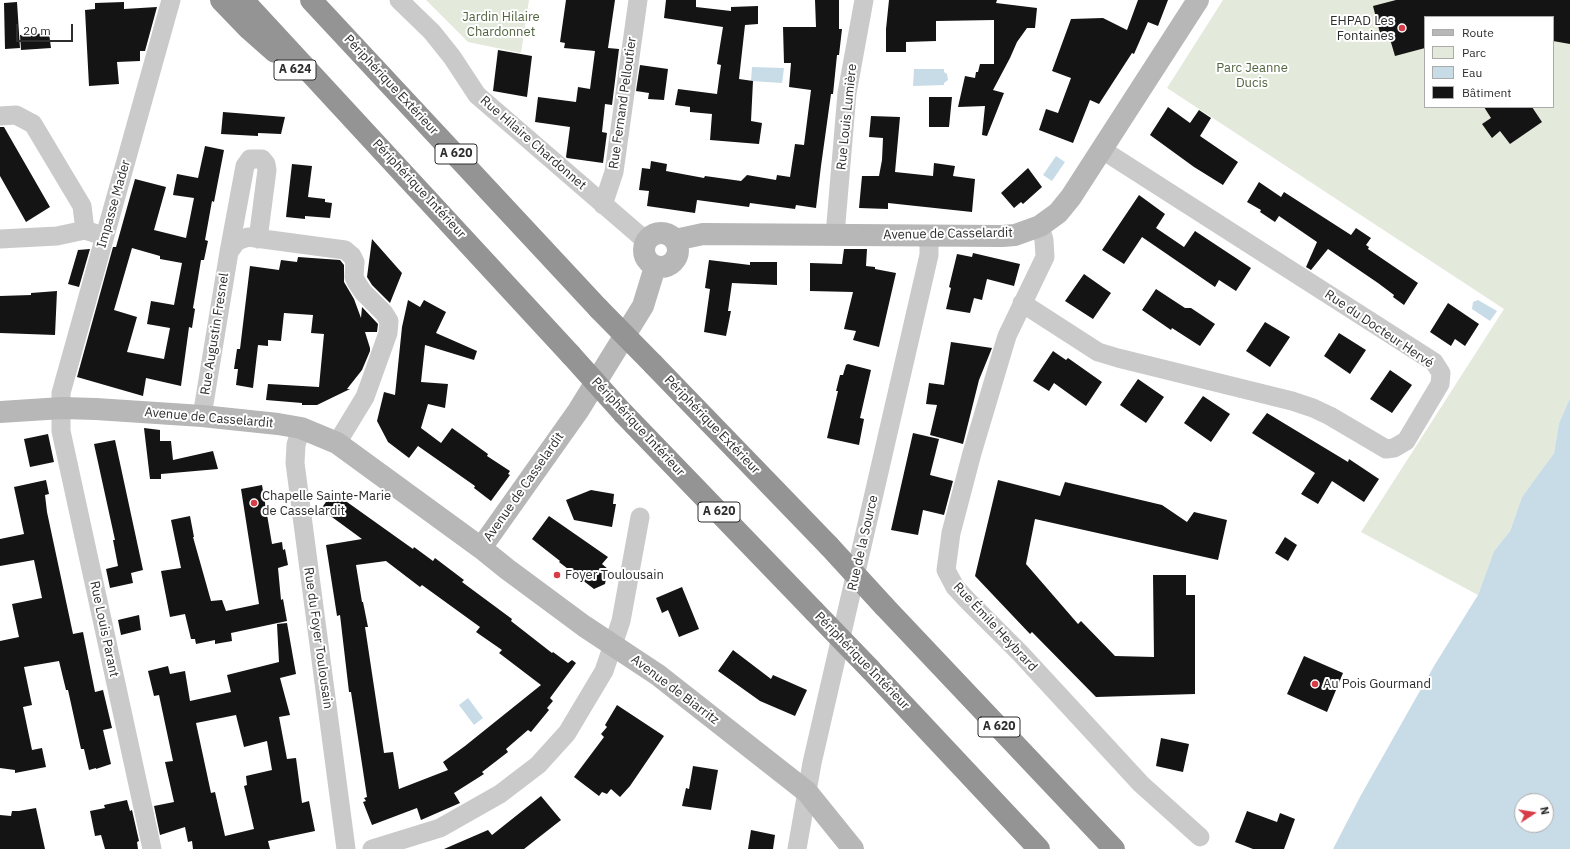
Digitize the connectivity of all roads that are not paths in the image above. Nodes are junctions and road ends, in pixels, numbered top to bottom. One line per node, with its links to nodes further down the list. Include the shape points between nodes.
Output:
1 (170, 0): 17 (street, Impasse Mader)
2 (221, 0): 10 (highway, A 624, via 249,29)
3 (243, 0): 10 (highway, Périphérique Intérieur / A 620)
4 (311, 0): 41 (highway, Périphérique Extérieur / A 620, bridge, via 599,309 829,546)
5 (399, 0): 12 (street, Rue Hilaire Chardonnet, via 432,32 477,96)
6 (638, 0): 12 (street, Rue Fernand Pelloutier, via 614,172)
7 (864, 0): 15 (street, Rue Louis Lumière, via 847,92)
8 (1198, 0): 11 (street, Avenue de Casselardit)
9 (0, 116): 14 (street, via 16,115 33,124 82,206)
10 (372, 138): 40 (highway, Périphérique Intérieur / A 620, bridge, via 623,413)
11 (1101, 149): 13 (street, Avenue de Casselardit, via 1071,197 1058,213); 24 (street, Rue du Docteur Hervé, via 1434,362 1441,373 1440,384 1406,441 1394,448 1386,449 1330,416 1299,403 1098,352)
12 (603, 205): 21 (street, Rue Hilaire Chardonnet)
13 (1040, 226): 16 (street, Avenue de Casselardit, via 1015,235); 24 (street, Rue Émile Heybrard, via 1045,257)
14 (85, 230): 17 (street); 18 (street, via 57,236)
15 (835, 235): 16 (street, Avenue de Casselardit); 20 (street, Avenue de Casselardit, via 703,234)
16 (930, 236): 33 (street, Rue de la Source, via 929,255)
17 (105, 237): 25 (street, Impasse Mader, via 61,393)
18 (0, 239)
19 (258, 239): 22 (street, via 248,237 237,241); 22 (street, Rue Augustin Fresnel, via 267,170 262,159 250,159 245,166); 29 (street, via 345,250 355,262 354,277 357,283 389,321 388,334 365,397)
20 (675, 240): 21 (street, via 664,233 657,233); 23 (street, via 678,250 675,261 666,267)
21 (646, 241): 23 (street, via 643,253 650,264)
22 (228, 252): 27 (street, Rue Augustin Fresnel)
23 (656, 267): 31 (street, Avenue de Casselardit, via 643,306 635,319 578,410)
24 (1022, 303): 34 (street, Rue Émile Heybrard, via 1007,336 972,453 952,533 946,570 968,601 1131,773)
25 (62, 408): 26 (street, Avenue de Casselardit); 27 (street, Avenue de Casselardit); 35 (street, Rue Louis Parant, via 61,431)
26 (0, 412)
27 (202, 416): 28 (street, Avenue de Casselardit)
28 (301, 428): 29 (street, Avenue de Casselardit); 36 (street, Rue du Foyer Toulousain, via 296,445 295,463)
29 (337, 443): 31 (street, Avenue de Casselardit)
30 (640, 517): 32 (street, via 621,621)
31 (481, 548): 32 (street, Avenue de Biarritz, via 507,570)
32 (613, 644): 33 (street, Avenue de Biarritz, via 658,675); 37 (street, via 604,671 566,733 538,765 500,794 440,828)
33 (807, 792): 38 (street, Rue de la Source); 39 (street, Avenue de Biarritz)
34 (1200, 837)
35 (152, 849)
36 (346, 849)
37 (372, 849)
38 (797, 849)
39 (853, 849)
40 (1039, 849)
41 (1114, 849)

